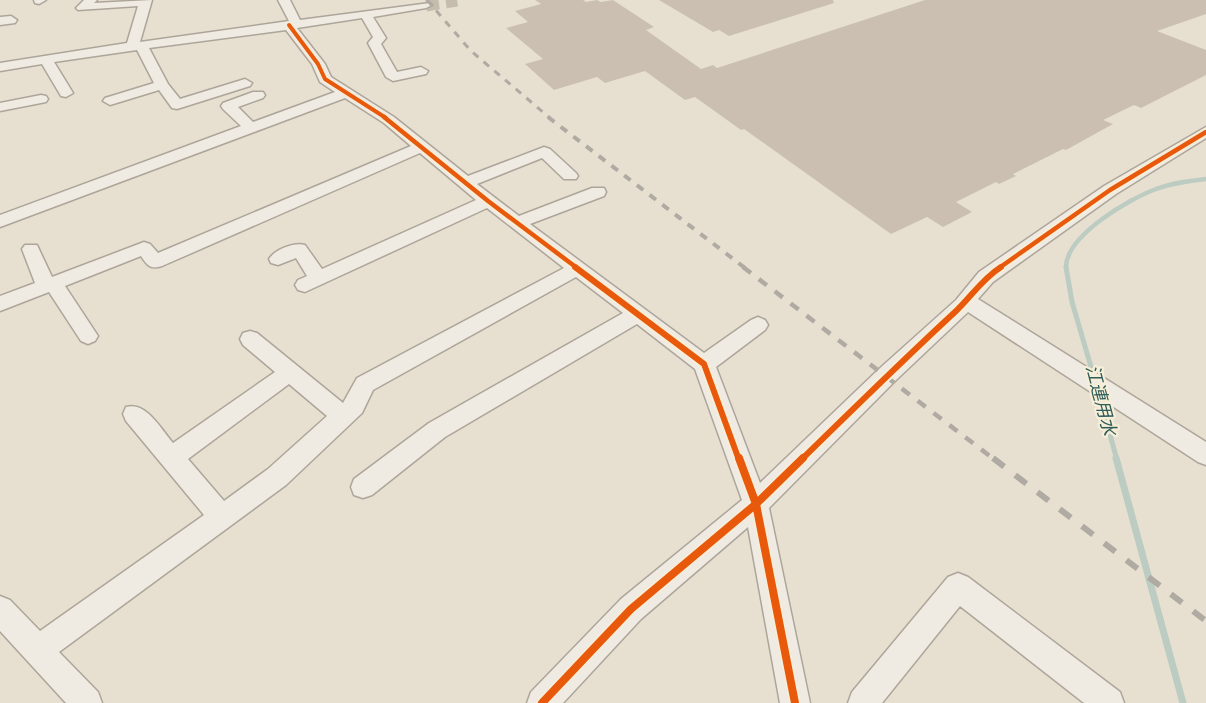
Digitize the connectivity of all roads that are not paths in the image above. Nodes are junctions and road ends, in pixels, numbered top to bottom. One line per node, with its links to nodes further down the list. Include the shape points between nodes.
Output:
1 (91, 0): 3 (street, via 82,9)
2 (284, 0): 6 (street)
3 (146, 1): 7 (street)
4 (420, 4): 5 (street)
5 (355, 12): 6 (street); 10 (street, via 380,38 374,43 393,77)
6 (293, 25): 7 (street); 14 (street, via 324,79)
7 (136, 46): 8 (street); 12 (street)
8 (46, 60): 9 (street); 13 (street)
9 (0, 68)
10 (421, 71)
11 (245, 83): 12 (street, via 177,105)
12 (162, 85): 17 (street)
13 (66, 93)
14 (345, 93): 19 (street); 21 (street, via 389,120)
15 (258, 95): 19 (street, via 228,106)
16 (41, 99): 18 (street)
17 (110, 101)
18 (0, 107)
19 (251, 128): 26 (street)
20 (1206, 132): 32 (street, via 1110,190 987,277)
21 (422, 147): 23 (street); 31 (street, via 155,262 144,248)
22 (570, 176): 23 (street, via 544,152)
23 (465, 183): 25 (street)
24 (598, 192): 27 (street)
25 (488, 201): 27 (street); 29 (street, via 312,282 299,249)
26 (0, 221)
27 (516, 223): 30 (street)
28 (31, 249): 31 (street)
29 (278, 259)
30 (576, 269): 34 (street); 41 (street, via 365,384 354,406)
31 (50, 285): 33 (street); 36 (street)
32 (966, 301): 42 (street); 45 (street)
33 (0, 304)
34 (638, 314): 38 (street); 44 (street, via 437,430)
35 (758, 325): 38 (street)
36 (88, 336)
37 (250, 339): 39 (street)
38 (704, 364): 45 (street)
39 (290, 372): 41 (street); 43 (street)
40 (134, 414): 43 (street)
41 (343, 416): 46 (street, via 277,477)
42 (1206, 455)
43 (171, 458): 46 (street)
44 (363, 487)
45 (756, 504): 50 (street, via 632,609); 51 (street)
46 (222, 517): 48 (street)
47 (0, 610): 48 (street)
48 (38, 650): 49 (street)
49 (87, 703)
50 (542, 703)
51 (795, 703)
52 (863, 703): 53 (street, via 958,587)
53 (1109, 703)

